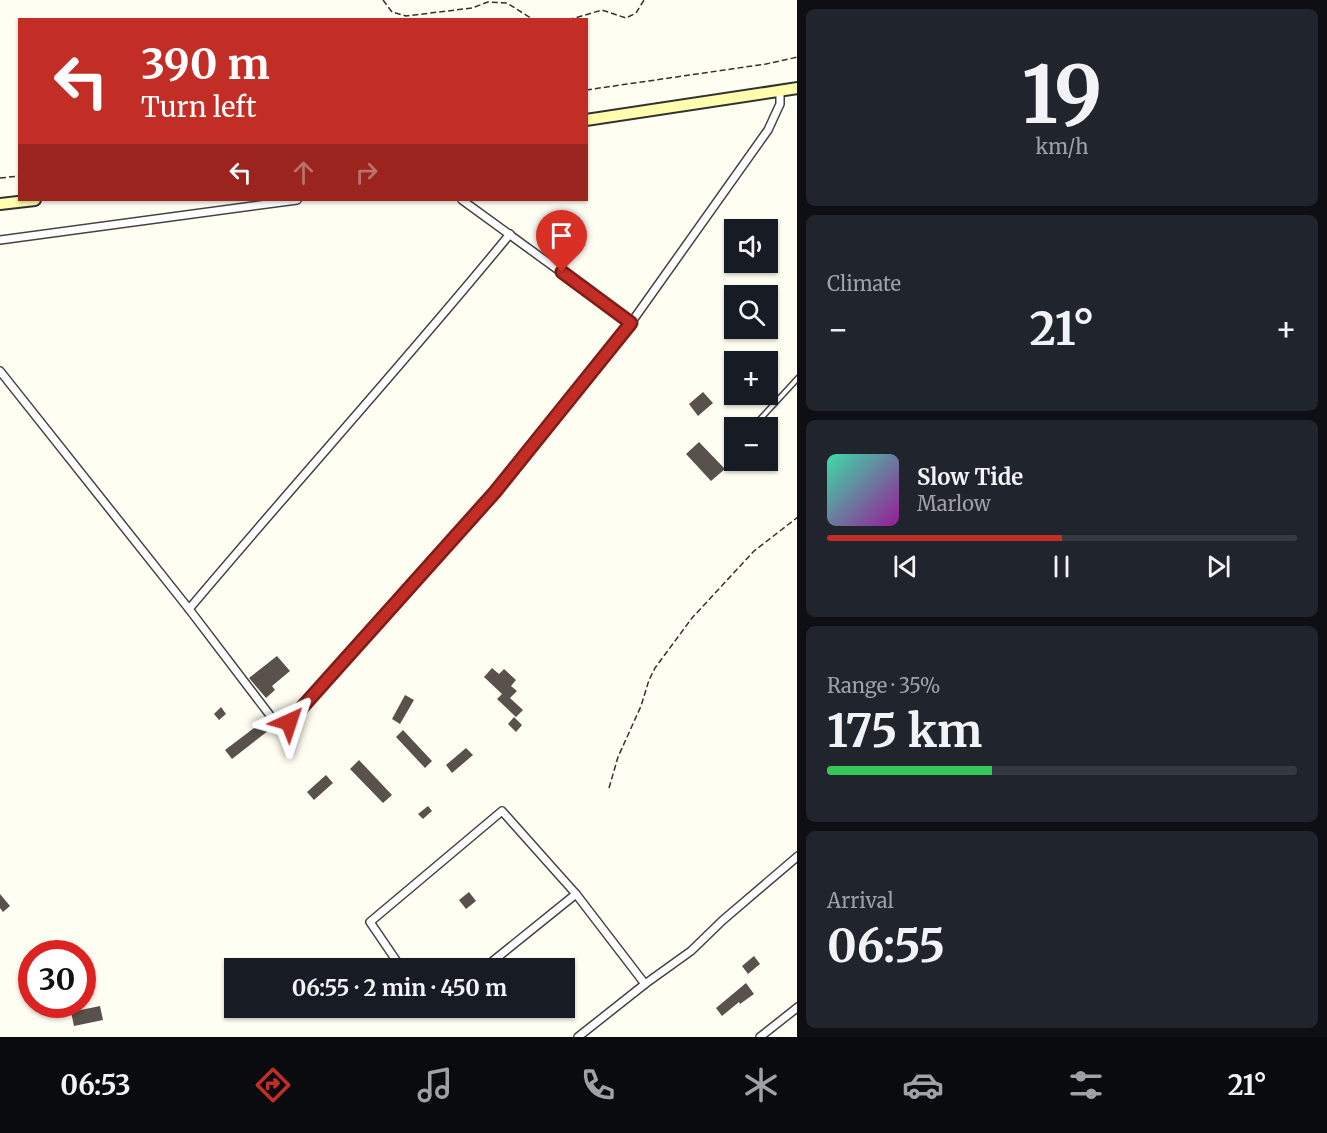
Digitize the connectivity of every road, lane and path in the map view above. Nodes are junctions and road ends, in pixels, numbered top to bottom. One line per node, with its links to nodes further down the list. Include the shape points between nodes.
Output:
1 (383, 0): 3 (path, via 392,12 406,16 507,3)
2 (644, 0): 4 (path, via 636,13 627,18 602,10)
3 (531, 18)
4 (575, 18)
5 (797, 57): 7 (path)
6 (797, 88): 8 (main road)
7 (588, 90)
8 (780, 91): 9 (main road); 18 (street, via 780,104 768,130)
9 (588, 120)
10 (18, 176): 11 (path)
11 (0, 178)
12 (26, 201): 15 (main road)
13 (290, 201): 17 (street)
14 (463, 201): 16 (street)
15 (0, 204)
16 (510, 234): 18 (street); 23 (street)
17 (0, 240)
18 (631, 323): 23 (street, via 495,492 289,722 272,718)
19 (0, 371): 23 (street)
20 (797, 379): 21 (lane)
21 (762, 417)
22 (797, 518): 24 (path, via 754,551 692,618 655,668)
23 (189, 609)
24 (609, 788)
25 (797, 857): 29 (street, via 692,951)
26 (576, 894): 27 (street, via 502,811 369,922); 28 (street); 29 (street)
27 (394, 958)
28 (497, 958)
29 (645, 984): 31 (street)
30 (797, 1009): 32 (street)
31 (578, 1037)
32 (760, 1037)

